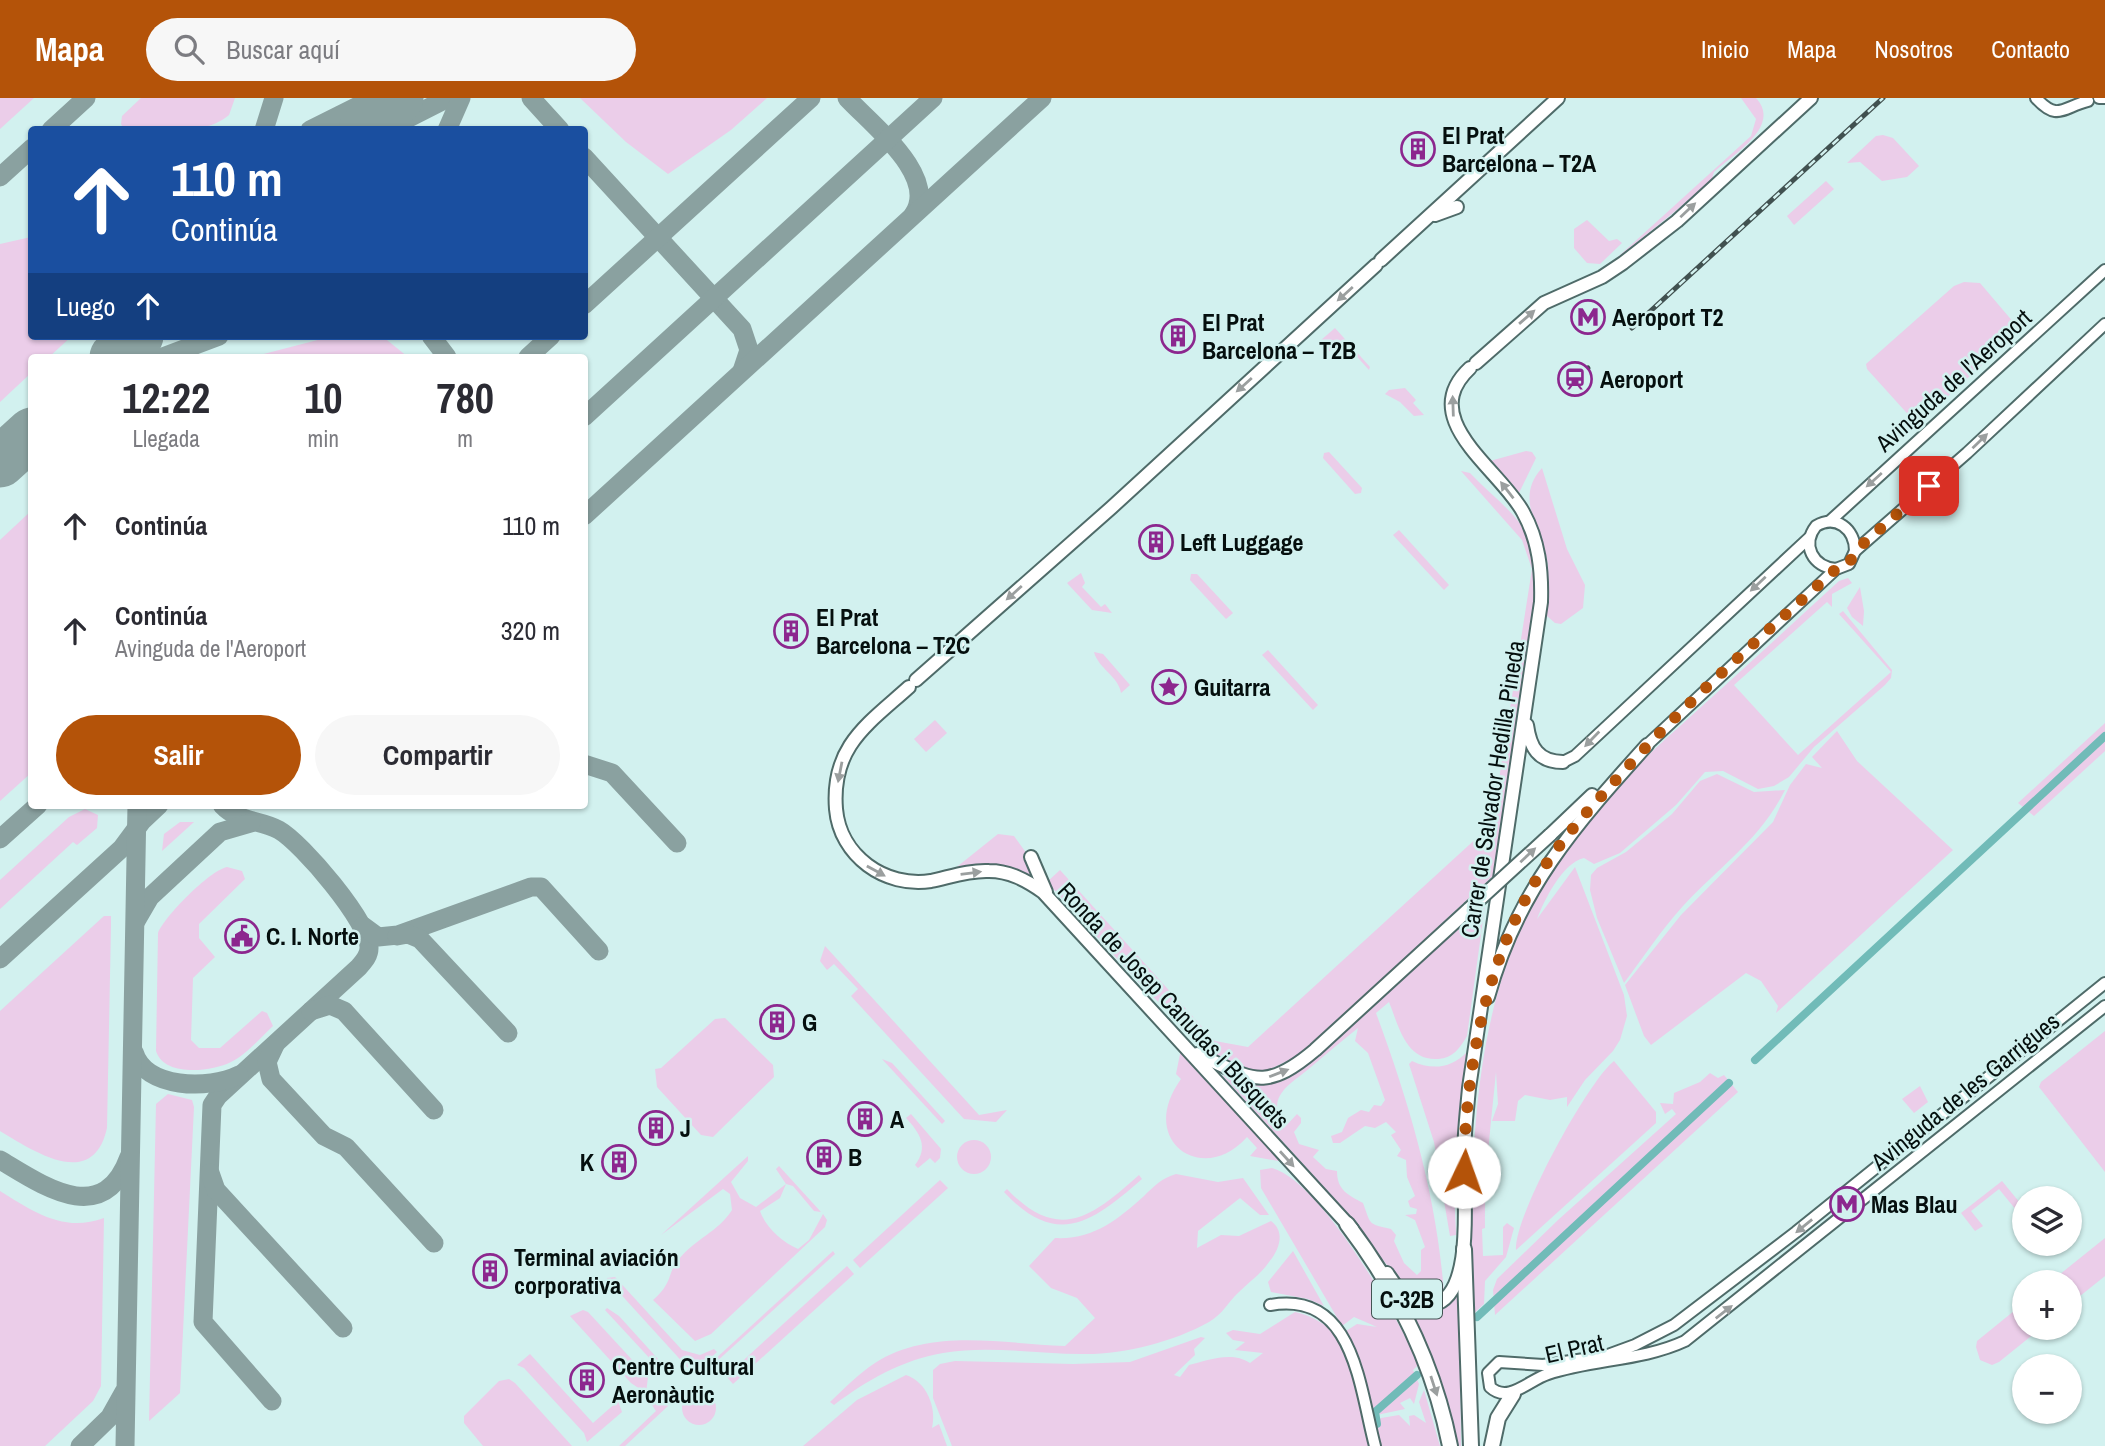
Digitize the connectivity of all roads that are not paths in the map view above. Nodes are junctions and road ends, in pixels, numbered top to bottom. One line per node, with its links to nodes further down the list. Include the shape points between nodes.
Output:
1 (1558, 98): 9 (main road, Ronda de Josep Canudas i Busquets)
2 (1811, 98): 16 (main road, Carrer de Salvador Hedilla Pineda, one-way to 2, via 1539,625 1541,566 1523,512 1454,423 1453,388 1544,303 1602,277 1633,255)
3 (2036, 98): 7 (street, via 2049,110)
4 (2074, 98): 7 (street)
5 (2105, 98): 6 (street)
6 (2092, 99): 7 (street)
7 (2063, 111)
8 (1457, 207): 9 (main road)
9 (1428, 218): 20 (main road, Ronda de Josep Canudas i Busquets, one-way to 20, via 1111,508 861,728 843,755 837,815 853,853 876,872 904,881 999,872 1024,880)
10 (2105, 270): 12 (street, Avinguda de l'Aeroport, one-way to 12)
11 (2105, 324): 14 (street, one-way to 11)
12 (1830, 521): 13 (street, Avinguda de l'Aeroport, via 1815,526); 14 (street, via 1849,530)
13 (1809, 538): 15 (street, via 1808,546 1820,565); 18 (street, Avinguda de l'Aeroport, one-way to 18, via 1575,756)
14 (1855, 551): 15 (street, via 1849,564)
15 (1836, 569): 17 (street)
16 (1525, 710): 18 (main road, via 1534,751 1547,760); 23 (main road, Carrer de Salvador Hedilla Pineda)
17 (1647, 745): 23 (main road, via 1569,833 1538,878 1503,955); 24 (main road, one-way to 17, bridge, via 1242,1076 1262,1078 1288,1070)
18 (1563, 762)
19 (1031, 857): 20 (main road)
20 (1049, 898): 24 (main road, Ronda de Josep Canudas i Busquets)
21 (2105, 984): 30 (street, Avinguda de les Garrigues, one-way to 30, via 1720,1293 1658,1335 1590,1359 1543,1366 1496,1363 1489,1371 1489,1384 1497,1392)
22 (2105, 1006): 28 (street, Avinguda de les Garrigues, one-way to 22, via 1698,1333)
23 (1475, 1048): 26 (main road, Carrer de Salvador Hedilla Pineda / C-32B, via 1464,1154)
24 (1193, 1053): 25 (main road, Ronda de Josep Canudas i Busquets, one-way to 25)
25 (1347, 1224): 26 (main road, C-32B, via 1415,1304 1433,1305 1451,1294); 32 (highway, C-32B, one-way to 32, via 1417,1340 1435,1386)
26 (1464, 1249): 29 (highway, C-32B)
27 (1270, 1305): 31 (street, via 1307,1304 1334,1322 1354,1364)
28 (1648, 1353): 30 (street, El Prat, via 1549,1374)
29 (1469, 1392): 33 (highway, C-32B); 34 (highway)
30 (1513, 1394): 35 (highway, via 1498,1418)
31 (1375, 1446)
32 (1450, 1446)
33 (1471, 1446)
34 (1478, 1446)
35 (1492, 1446)

